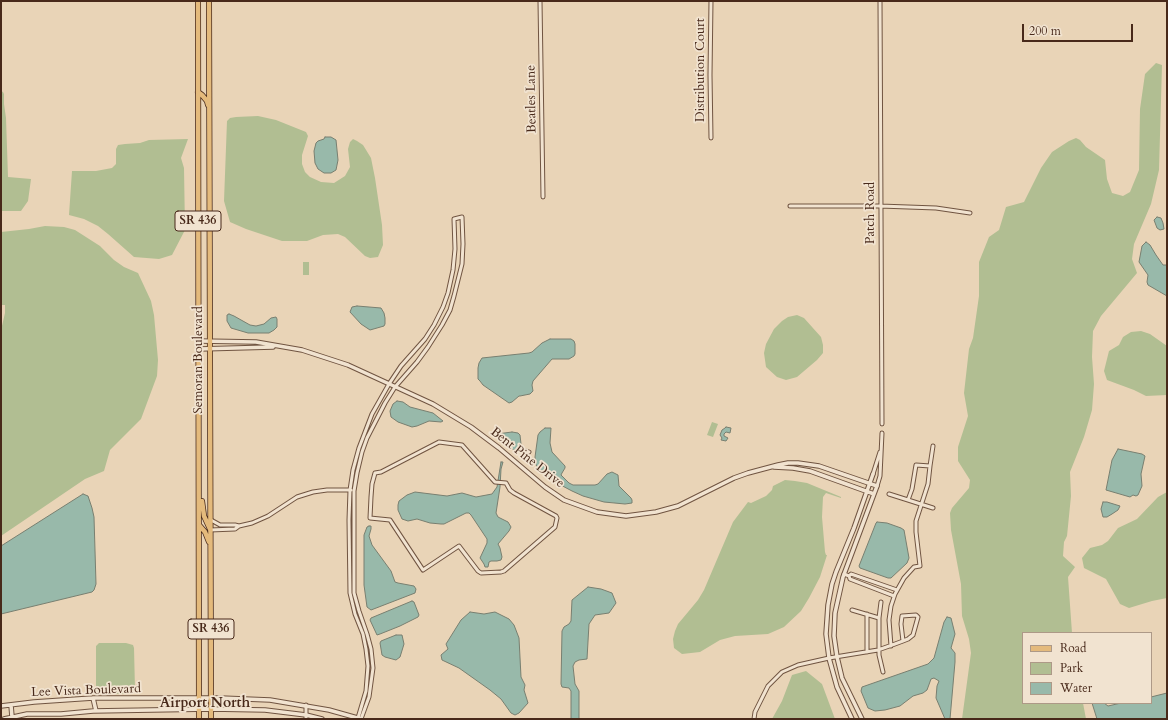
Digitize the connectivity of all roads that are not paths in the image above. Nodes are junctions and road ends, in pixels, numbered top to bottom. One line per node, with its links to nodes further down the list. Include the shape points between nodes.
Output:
1 (198, 1): 6 (main road, Semoran Boulevard / SR 436)
2 (209, 1): 7 (main road, Semoran Boulevard / SR 436)
3 (540, 1): 9 (street, Beatles Lane)
4 (711, 1): 8 (street, Distribution Court)
5 (880, 1): 11 (street, Patch Road)
6 (198, 92): 7 (main road, via 207,101); 16 (main road, Semoran Boulevard / SR 436)
7 (210, 111): 15 (main road, Semoran Boulevard / SR 436)
8 (711, 138)
9 (544, 197)
10 (790, 206): 11 (street)
11 (880, 206): 12 (street, via 936,208); 22 (street, Patch Road)
12 (970, 214)
13 (448, 293): 14 (street); 14 (street, via 455,249 454,219 462,218 462,264); 20 (street, via 434,325 400,366)
14 (454, 296): 21 (street, via 450,310 428,347)
15 (210, 341): 16 (street, Bent Pine Drive); 17 (street, Bent Pine Drive, via 256,342); 19 (main road, Semoran Boulevard / SR 436)
16 (199, 342): 18 (main road, Semoran Boulevard / SR 436)
17 (280, 346): 19 (street, Bent Pine Drive); 20 (street, Bent Pine Drive, via 302,350 348,365)
18 (199, 349): 19 (street, Bent Pine Drive); 32 (main road, Semoran Boulevard / SR 436)
19 (210, 349): 40 (main road, Semoran Boulevard / SR 436)
20 (389, 384): 21 (street, Bent Pine Drive); 33 (street, via 372,414 359,448)
21 (395, 387): 27 (street, Bent Pine Drive, via 433,404 471,427 564,500 597,512 626,516 656,512 678,506 748,472); 33 (street, via 367,438)
22 (882, 424)
23 (882, 433): 25 (street)
24 (933, 446): 26 (street)
25 (881, 448): 28 (street); 31 (street, via 880,476)
26 (930, 466): 37 (street, via 916,465); 38 (street, via 928,484)
27 (769, 467): 30 (street, Bent Pine Drive, via 788,463 810,465); 34 (street, Bent Pine Drive, via 810,471)
28 (873, 474): 30 (street)
29 (502, 483): 29 (street, via 519,496 556,516 557,520 555,527 501,572 481,573 459,546 423,570 390,520 370,518 375,473 439,442 462,445 495,482)
30 (869, 484): 31 (street, Bent Pine Drive); 34 (street)
31 (876, 486): 35 (street)
32 (199, 488): 41 (main road, Semoran Boulevard / SR 436); 43 (main road, via 204,516)
33 (352, 491): 42 (street, via 313,492 297,497 268,516); 76 (street, via 354,593 371,649 373,668 369,697)
34 (866, 491): 35 (street, Bent Pine Drive); 45 (street)
35 (874, 494): 46 (street)
36 (889, 494): 37 (street)
37 (908, 500): 38 (street)
38 (921, 504): 39 (street); 48 (street, via 916,521 920,566 914,567)
39 (933, 508)
40 (210, 520): 42 (street, via 220,526); 43 (main road, Semoran Boulevard / SR 436)
41 (199, 525): 44 (main road, via 208,538); 62 (main road, Semoran Boulevard / SR 436)
42 (239, 526): 43 (street, via 235,529)
43 (210, 530): 44 (main road, Semoran Boulevard / SR 436)
44 (211, 550): 63 (main road, Semoran Boulevard / SR 436)
45 (836, 572): 46 (street); 59 (street, via 828,605 826,634)
46 (844, 574): 47 (street); 58 (street, via 835,612 834,636)
47 (849, 576): 48 (street, via 851,574); 49 (street, via 850,579)
48 (897, 590): 49 (street)
49 (894, 596): 55 (street, via 889,620)
50 (881, 602): 53 (street)
51 (852, 610): 52 (street)
52 (868, 614): 53 (street); 57 (street)
53 (879, 618): 56 (street)
54 (903, 641): 54 (street, via 913,635 918,617 916,615 902,616); 55 (street)
55 (891, 646): 56 (street)
56 (880, 649): 57 (street); 60 (street)
57 (868, 652): 58 (street)
58 (837, 657): 59 (street); 79 (street, via 842,678)
59 (829, 658): 77 (street, via 798,665 782,672 768,686); 78 (street, via 837,687)
60 (883, 672)
61 (93, 698): 62 (street, Lee Vista Boulevard); 64 (street, Lee Vista Boulevard); 69 (street)
62 (199, 698): 63 (street, Lee Vista Boulevard); 68 (main road, Semoran Boulevard / SR 436)
63 (211, 698): 65 (street, Lee Vista Boulevard, via 270,700); 67 (main road, Semoran Boulevard / SR 436)
64 (11, 705): 66 (street, Lee Vista Boulevard); 70 (street)
65 (306, 705): 71 (street); 76 (street, Lee Vista Boulevard)
66 (1, 706)
67 (211, 709): 68 (street, Lee Vista Boulevard); 71 (street, Lee Vista Boulevard, via 265,710); 74 (main road, Semoran Boulevard / SR 436)
68 (199, 710): 69 (street, Lee Vista Boulevard); 73 (main road, Semoran Boulevard / SR 436)
69 (96, 711): 70 (street, Lee Vista Boulevard)
70 (12, 717): 72 (street, Lee Vista Boulevard)
71 (306, 717): 75 (street, Lee Vista Boulevard)
72 (4, 719)
73 (199, 719)
74 (211, 719)
75 (322, 719)
76 (360, 719)
77 (754, 719)
78 (852, 719)
79 (862, 719)

